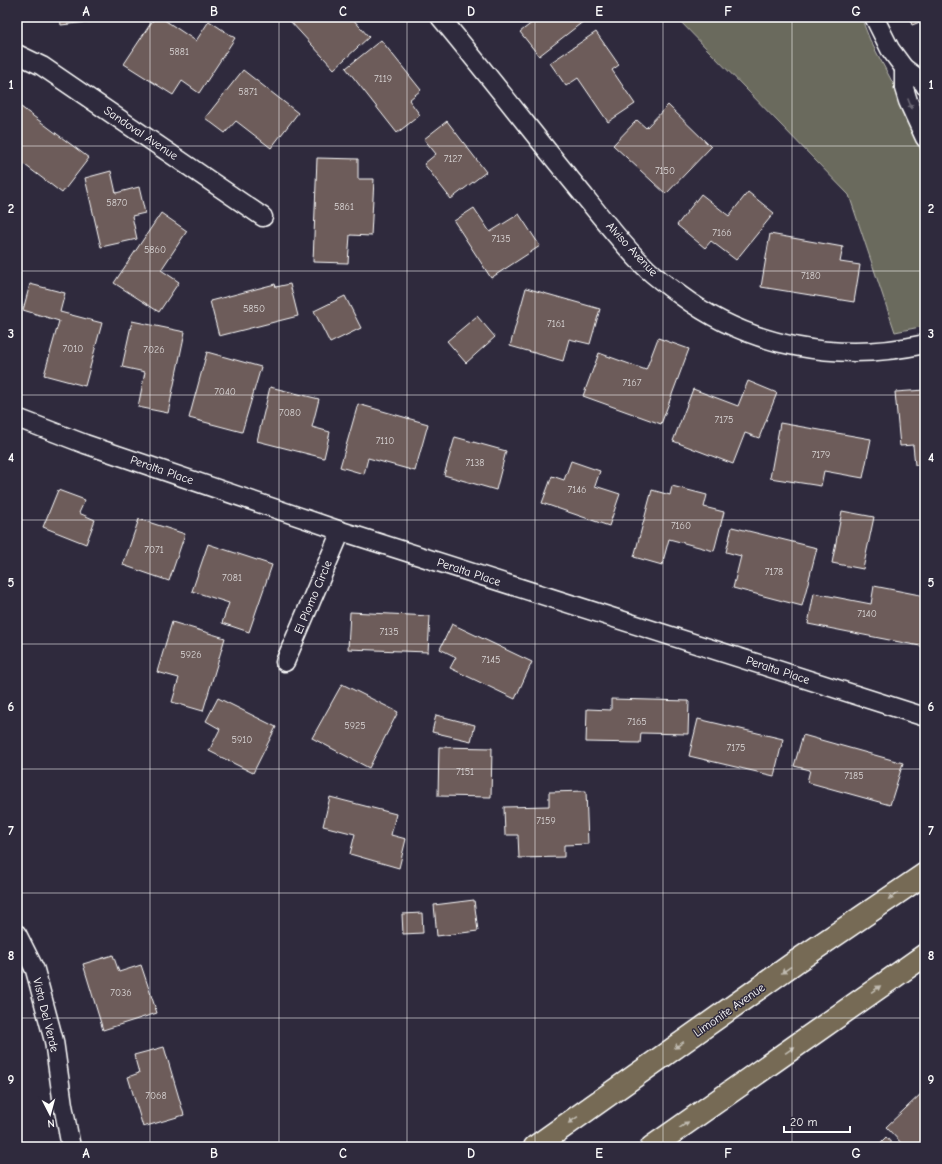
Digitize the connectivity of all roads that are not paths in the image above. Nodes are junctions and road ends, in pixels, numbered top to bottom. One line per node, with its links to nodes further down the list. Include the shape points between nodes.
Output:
1 (440, 17): 8 (street, Alviso Avenue, via 648,270 696,307 732,326 768,340 802,348 863,353)
2 (874, 17): 4 (street, via 890,49)
3 (17, 54): 7 (street, Sandoval Avenue, via 42,66)
4 (904, 68): 5 (street); 6 (street, one-way to 6, via 904,88)
5 (925, 86)
6 (925, 138)
7 (263, 216)
8 (925, 344)
9 (17, 418): 10 (street, Peralta Place, via 85,444)
10 (341, 531): 11 (street, El Plomo Circle); 12 (street, Peralta Place)
11 (285, 662)
12 (925, 717)
13 (925, 874): 17 (main road, Limonite Avenue, one-way to 17, via 797,961)
14 (17, 934): 16 (street, Vista Del Verde, via 35,970 54,1041)
15 (925, 955): 18 (main road, one-way to 15)
16 (71, 1147)
17 (535, 1147)
18 (652, 1147)

